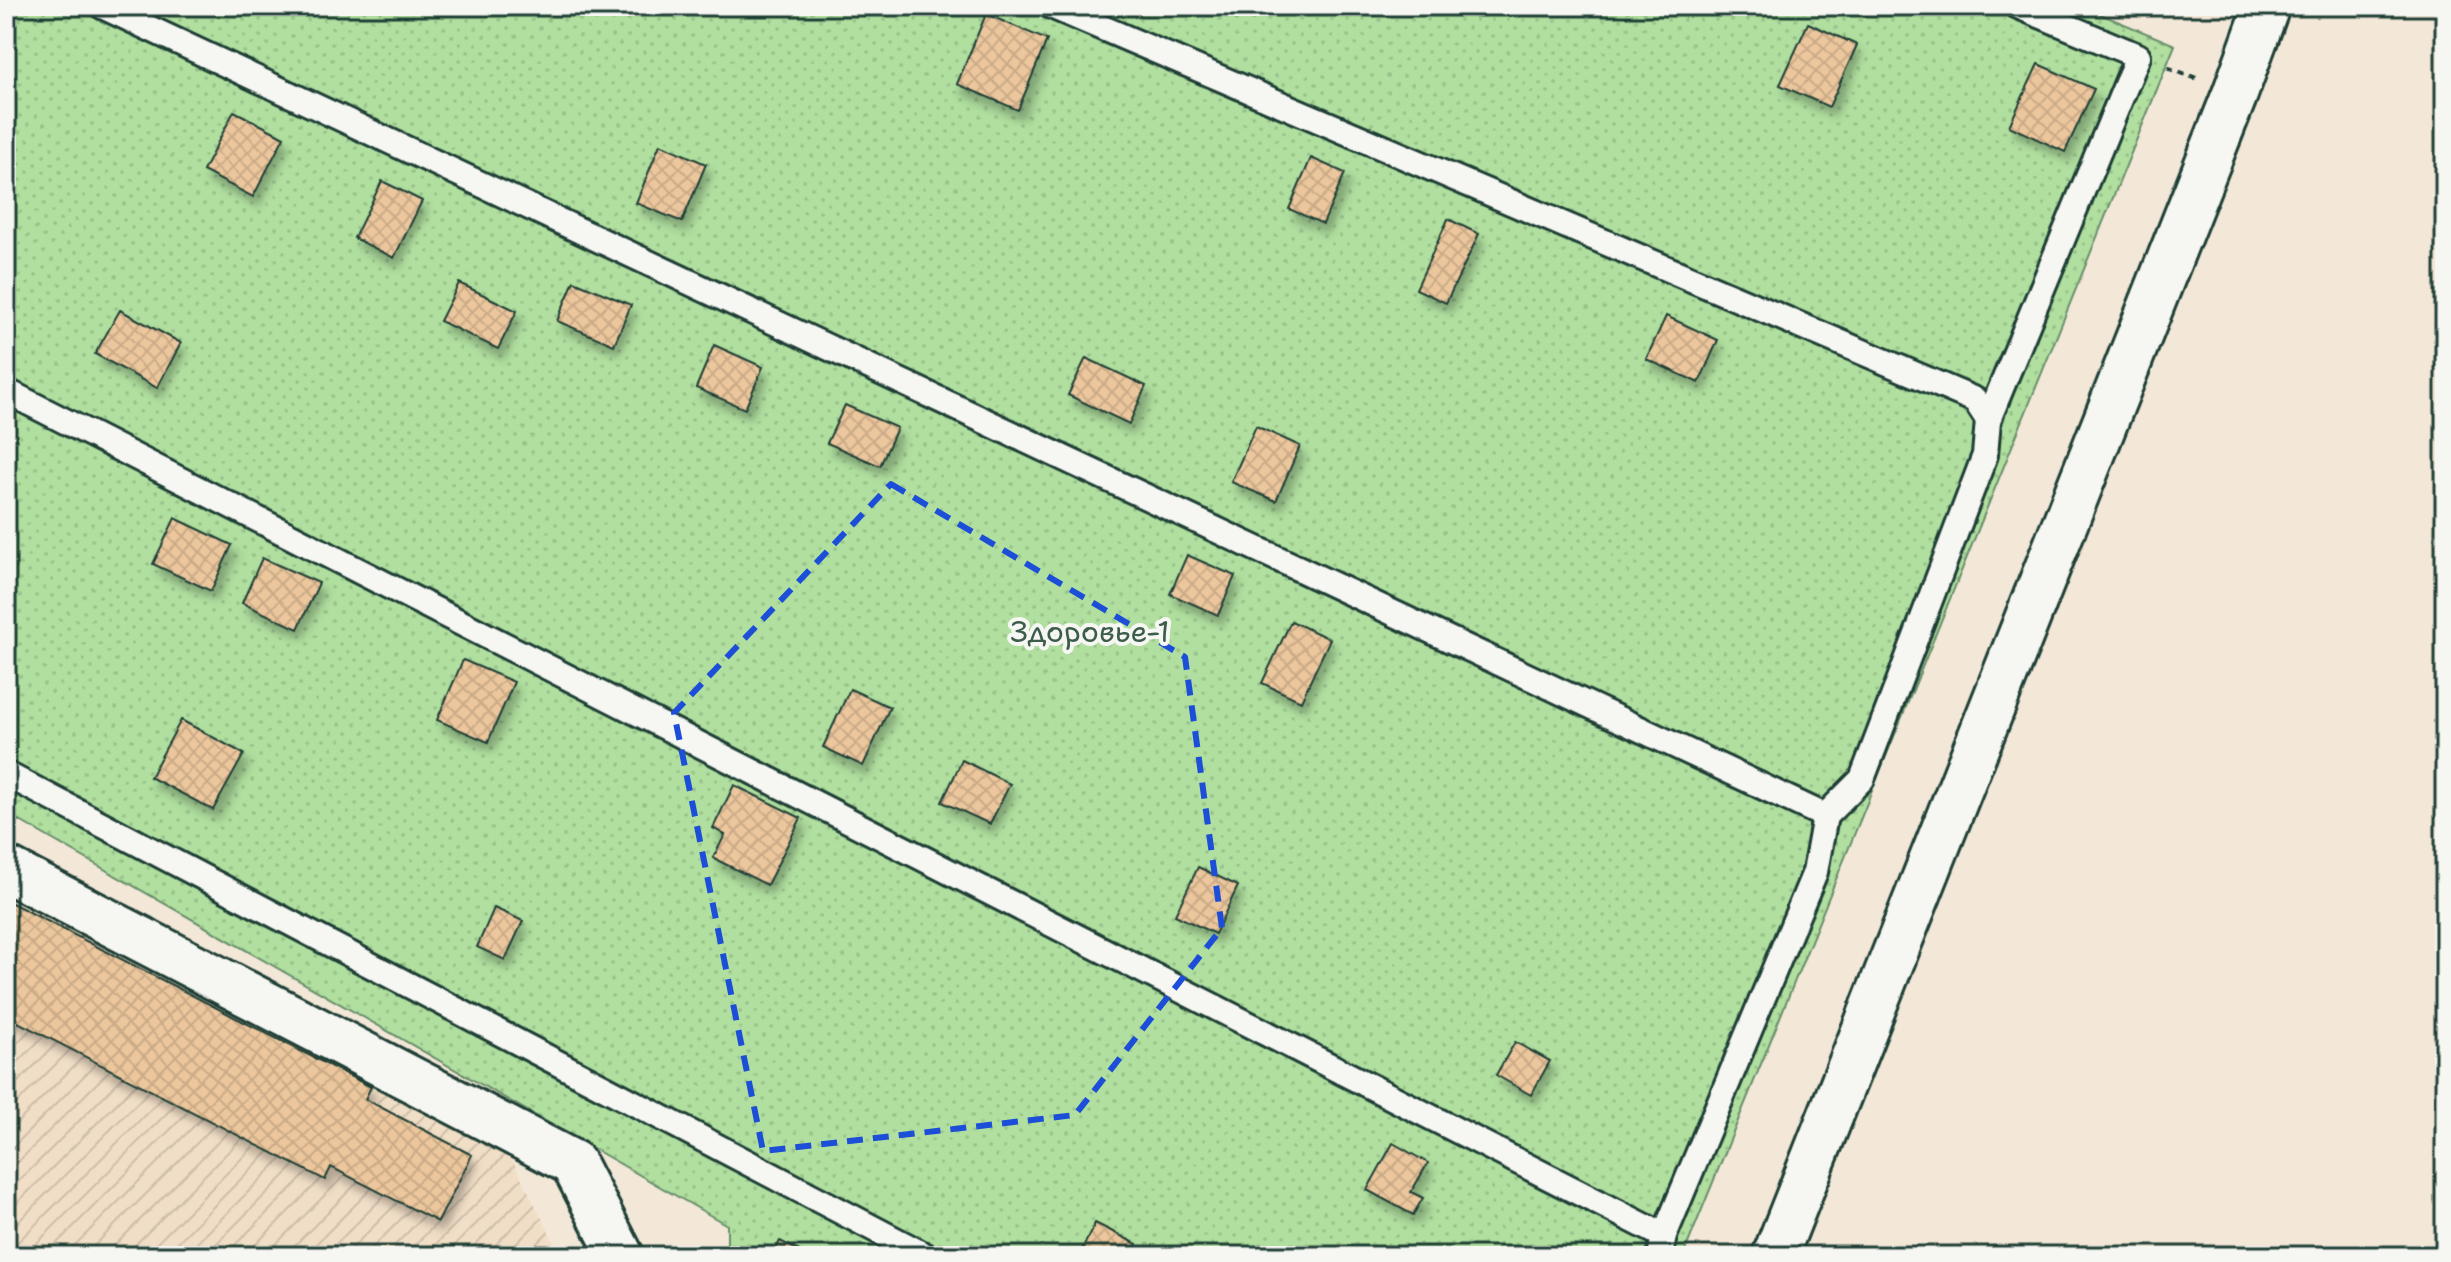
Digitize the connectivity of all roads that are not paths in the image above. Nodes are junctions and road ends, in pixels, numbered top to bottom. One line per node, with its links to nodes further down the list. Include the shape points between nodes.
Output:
1 (102, 6): 8 (lane)
2 (1051, 6): 6 (lane, via 1975,400)
3 (2018, 6): 6 (lane, via 2138,56)
4 (2267, 6): 13 (main road)
5 (6, 391): 10 (lane)
6 (1988, 420): 8 (lane, via 1985,455 1862,779)
7 (6, 774): 12 (lane)
8 (1825, 816): 10 (lane, via 1815,872)
9 (6, 869): 11 (main road, via 573,1163)
10 (1662, 1246)
11 (621, 1256)
12 (926, 1256)
13 (1775, 1256)

